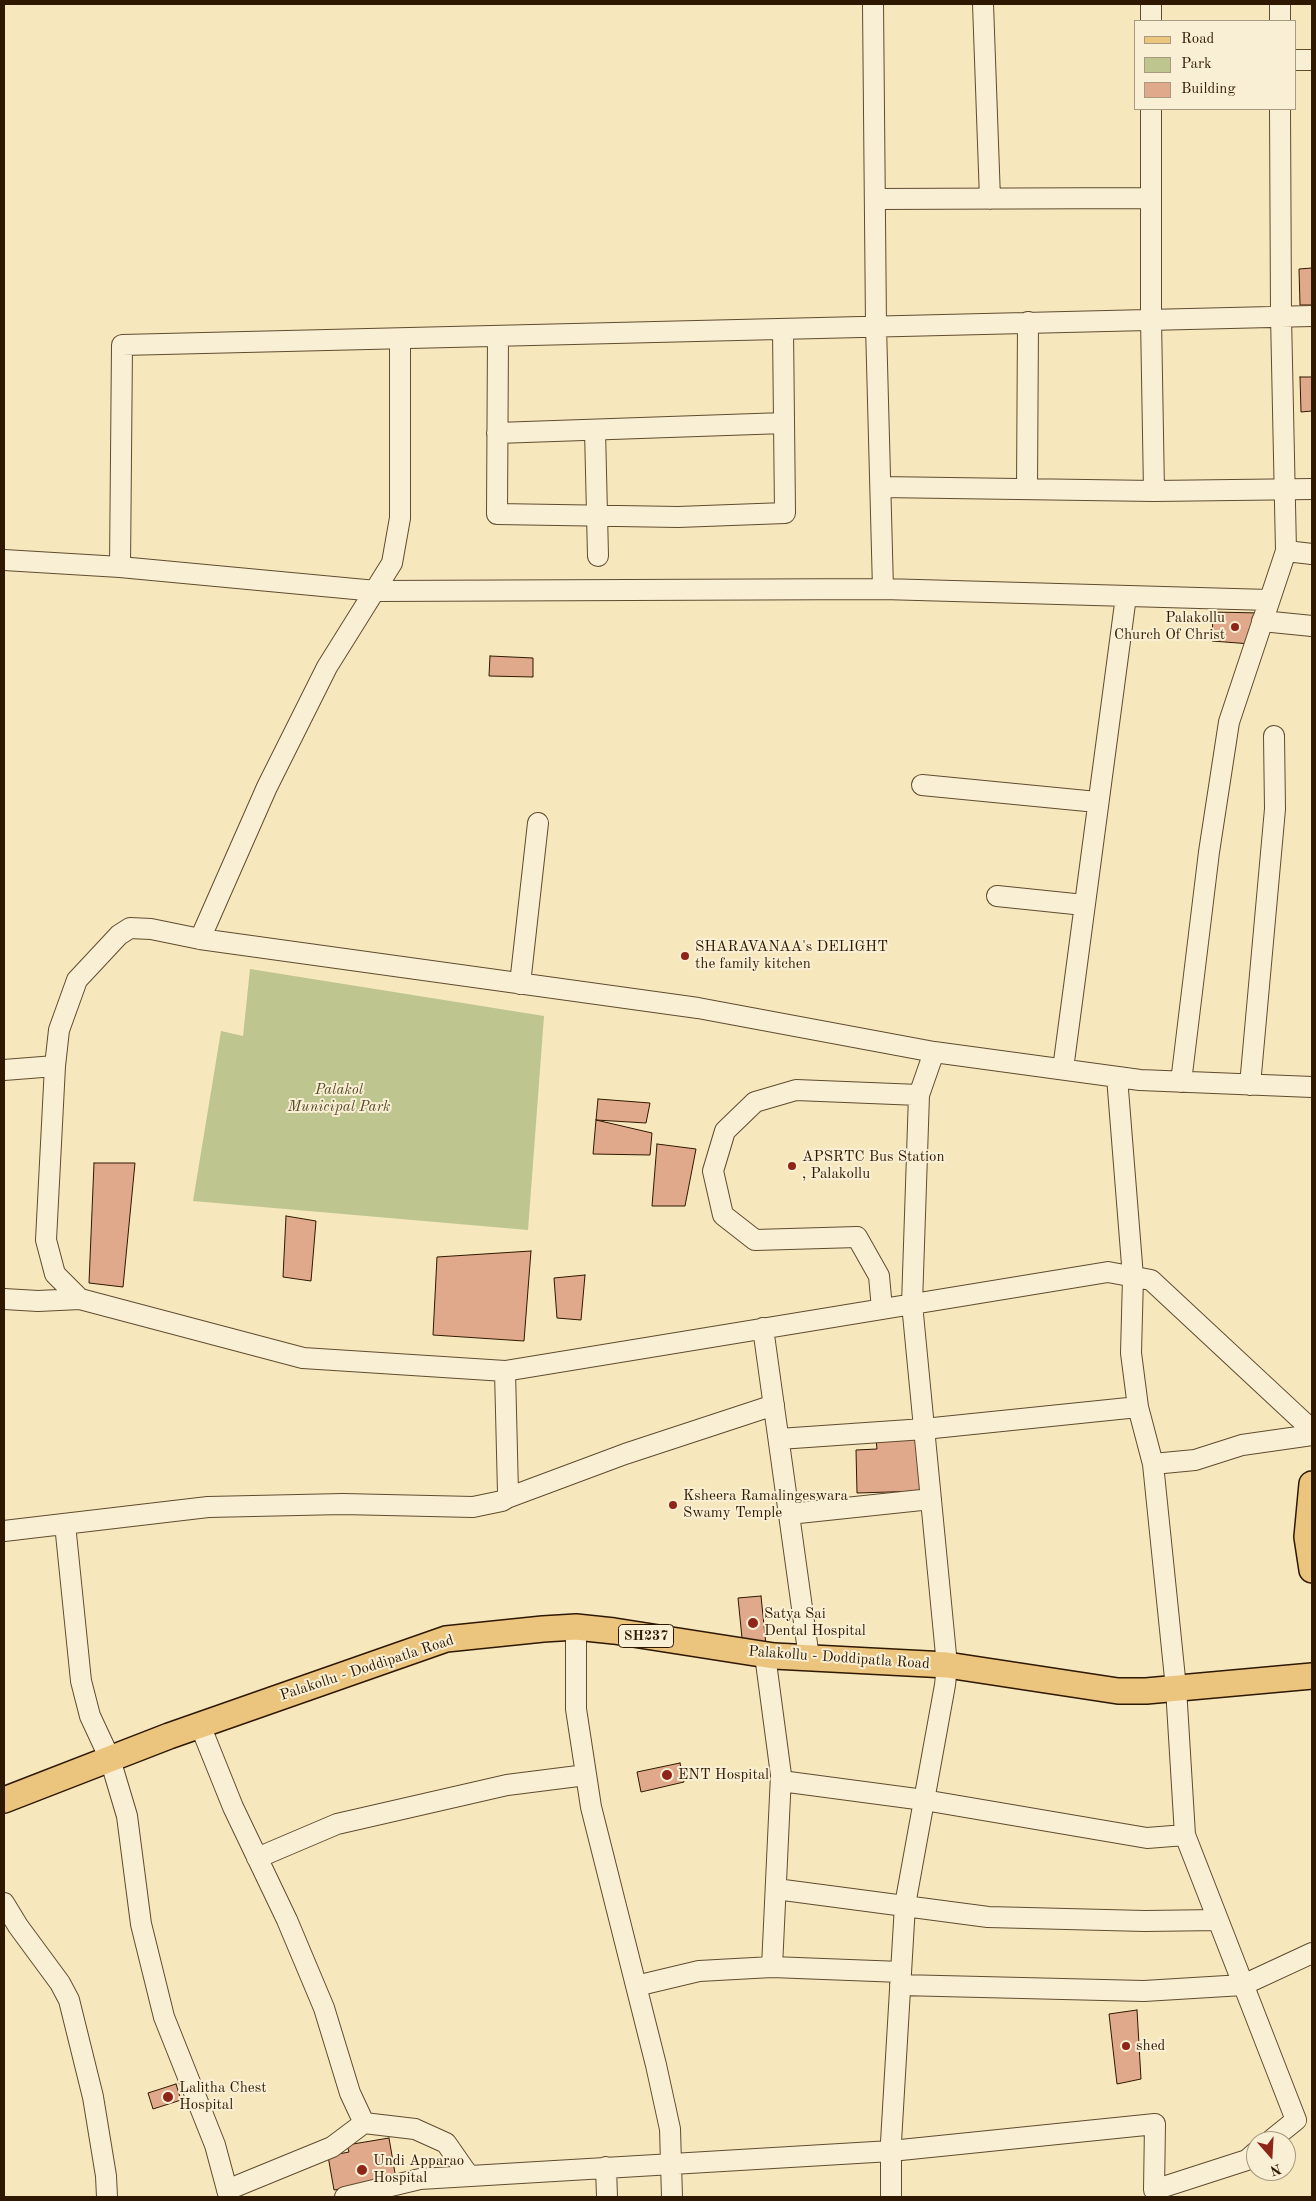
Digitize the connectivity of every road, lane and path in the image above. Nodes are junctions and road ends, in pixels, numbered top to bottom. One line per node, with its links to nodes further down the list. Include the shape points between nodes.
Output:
1 (873, 4): 12 (street)
2 (983, 4): 13 (street)
3 (1151, 4): 5 (street)
4 (1280, 4): 6 (street)
5 (1151, 20)
6 (1280, 20)
7 (1296, 60): 8 (street)
8 (1312, 60)
9 (1151, 110): 11 (street)
10 (1280, 110): 14 (street)
11 (1151, 198): 13 (street); 16 (street)
12 (875, 199): 13 (street); 18 (street)
13 (990, 199)
14 (1281, 316): 15 (street); 16 (street); 28 (street)
15 (1312, 316)
16 (1151, 319): 17 (street); 29 (street)
17 (1028, 322): 18 (street); 27 (street)
18 (876, 326): 19 (street); 25 (street)
19 (783, 328): 20 (street); 22 (street)
20 (498, 336): 21 (street); 24 (street)
21 (400, 339): 35 (street, via 122,345); 37 (street, via 400,518 392,563)
22 (784, 423): 23 (street); 30 (street, via 785,512 678,517)
23 (595, 430): 24 (street); 30 (street)
24 (497, 433): 30 (street, via 497,514)
25 (881, 487): 27 (street); 36 (street)
26 (1312, 489): 28 (street)
27 (1027, 490): 29 (street)
28 (1285, 490): 29 (street); 31 (street)
29 (1154, 491)
30 (597, 516): 33 (street)
31 (1286, 551): 32 (street); 39 (street)
32 (1312, 554)
33 (598, 556)
34 (4, 560): 35 (street)
35 (120, 566): 37 (street)
36 (883, 589): 37 (street); 38 (street)
37 (376, 591): 48 (street, via 327,667 267,787)
38 (1126, 596): 39 (street); 44 (street)
39 (1269, 600): 40 (street)
40 (1262, 621): 41 (street); 55 (street, via 1229,722)
41 (1312, 626)
42 (1274, 736): 56 (street, via 1275,810)
43 (922, 785): 44 (street)
44 (1097, 802): 47 (street)
45 (538, 823): 49 (street)
46 (997, 896): 47 (street)
47 (1084, 905): 53 (street)
48 (200, 939): 49 (street); 51 (street, via 151,929 130,928 119,935 77,980 59,1030)
49 (520, 984): 50 (street, via 698,1008)
50 (934, 1052): 53 (street); 58 (street)
51 (55, 1066): 52 (street); 61 (street, via 46,1240 54,1274)
52 (4, 1070)
53 (1062, 1070): 54 (street)
54 (1117, 1077): 55 (street); 59 (street)
55 (1181, 1082): 56 (street)
56 (1250, 1085): 57 (street)
57 (1312, 1087)
58 (919, 1095): 62 (street); 63 (street, via 796,1090 755,1102 725,1131 713,1171 723,1215 755,1240 857,1237 879,1276)
59 (1134, 1277): 62 (street, via 1108,1272); 67 (street, via 1131,1353); 69 (street, via 1151,1280)
60 (4, 1299): 61 (street)
61 (80, 1299): 65 (street, via 303,1358)
62 (912, 1304): 63 (street); 68 (street)
63 (882, 1309): 64 (street)
64 (763, 1328): 65 (street); 66 (street)
65 (505, 1370): 74 (street)
66 (774, 1405): 71 (street); 74 (street, via 625,1454)
67 (1138, 1407): 68 (street); 72 (street)
68 (924, 1429): 71 (street); 75 (street)
69 (1312, 1430)
70 (1312, 1435): 72 (street, via 1242,1445 1195,1460)
71 (779, 1439): 76 (street)
72 (1153, 1464): 85 (street)
73 (1312, 1484): 79 (main road, via 1307,1537)
74 (507, 1498): 77 (street, via 473,1507 343,1504 208,1507)
75 (931, 1499): 76 (street); 83 (street)
76 (789, 1514): 82 (street)
77 (65, 1524): 78 (street); 87 (street, via 82,1682 95,1730)
78 (4, 1531)
79 (1312, 1570)
80 (576, 1627): 81 (main road, Palakollu - Doddipatla Road / SH237); 86 (main road, Palakollu - Doddipatla Road / SH237, via 446,1639); 88 (street, via 576,1709)
81 (765, 1655): 82 (main road, Palakollu - Doddipatla Road / SH237); 89 (street)
82 (809, 1658): 83 (main road, Palakollu - Doddipatla Road / SH237)
83 (947, 1665): 85 (main road, Palakollu - Doddipatla Road / SH237, via 1118,1691); 91 (street)
84 (1312, 1676): 85 (main road, Palakollu - Doddipatla Road / SH237)
85 (1176, 1688): 92 (street)
86 (200, 1725): 87 (main road, Palakollu - Doddipatla Road / SH237); 93 (street)
87 (110, 1758): 90 (main road, Palakollu - Doddipatla Road / SH237); 110 (street, via 127,1816 141,1924 164,2017 215,2145)
88 (586, 1776): 93 (street, via 507,1785 337,1824); 102 (street)
89 (781, 1781): 91 (street); 94 (street)
90 (4, 1800)
91 (924, 1800): 92 (street, via 1147,1838); 96 (street)
92 (1184, 1835): 97 (street)
93 (257, 1858): 103 (street, via 324,2008 350,2093)
94 (776, 1889): 96 (street); 99 (street)
95 (4, 1902): 111 (street, via 69,2000 93,2097)
96 (905, 1905): 97 (street, via 988,1917); 100 (street)
97 (1218, 1920): 101 (street)
98 (1312, 1953): 101 (street)
99 (772, 1967): 100 (street); 102 (street, via 699,1970)
100 (901, 1978): 101 (street, via 1144,1991); 105 (street)
101 (1243, 1985): 104 (street, via 1296,2120)
102 (636, 1986): 107 (street, via 670,2129)
103 (364, 2123): 109 (street, via 415,2129 446,2143); 110 (street, via 332,2147)
104 (1282, 2131)
105 (891, 2151): 106 (street, via 1154,2124 1154,2190); 107 (street); 115 (street)
106 (1246, 2160)
107 (672, 2163): 108 (street); 114 (street)
108 (606, 2167): 109 (street); 113 (street)
109 (468, 2176): 112 (street, via 420,2179)
110 (228, 2194)
111 (108, 2197)
112 (345, 2197)
113 (607, 2197)
114 (672, 2197)
115 (891, 2197)

